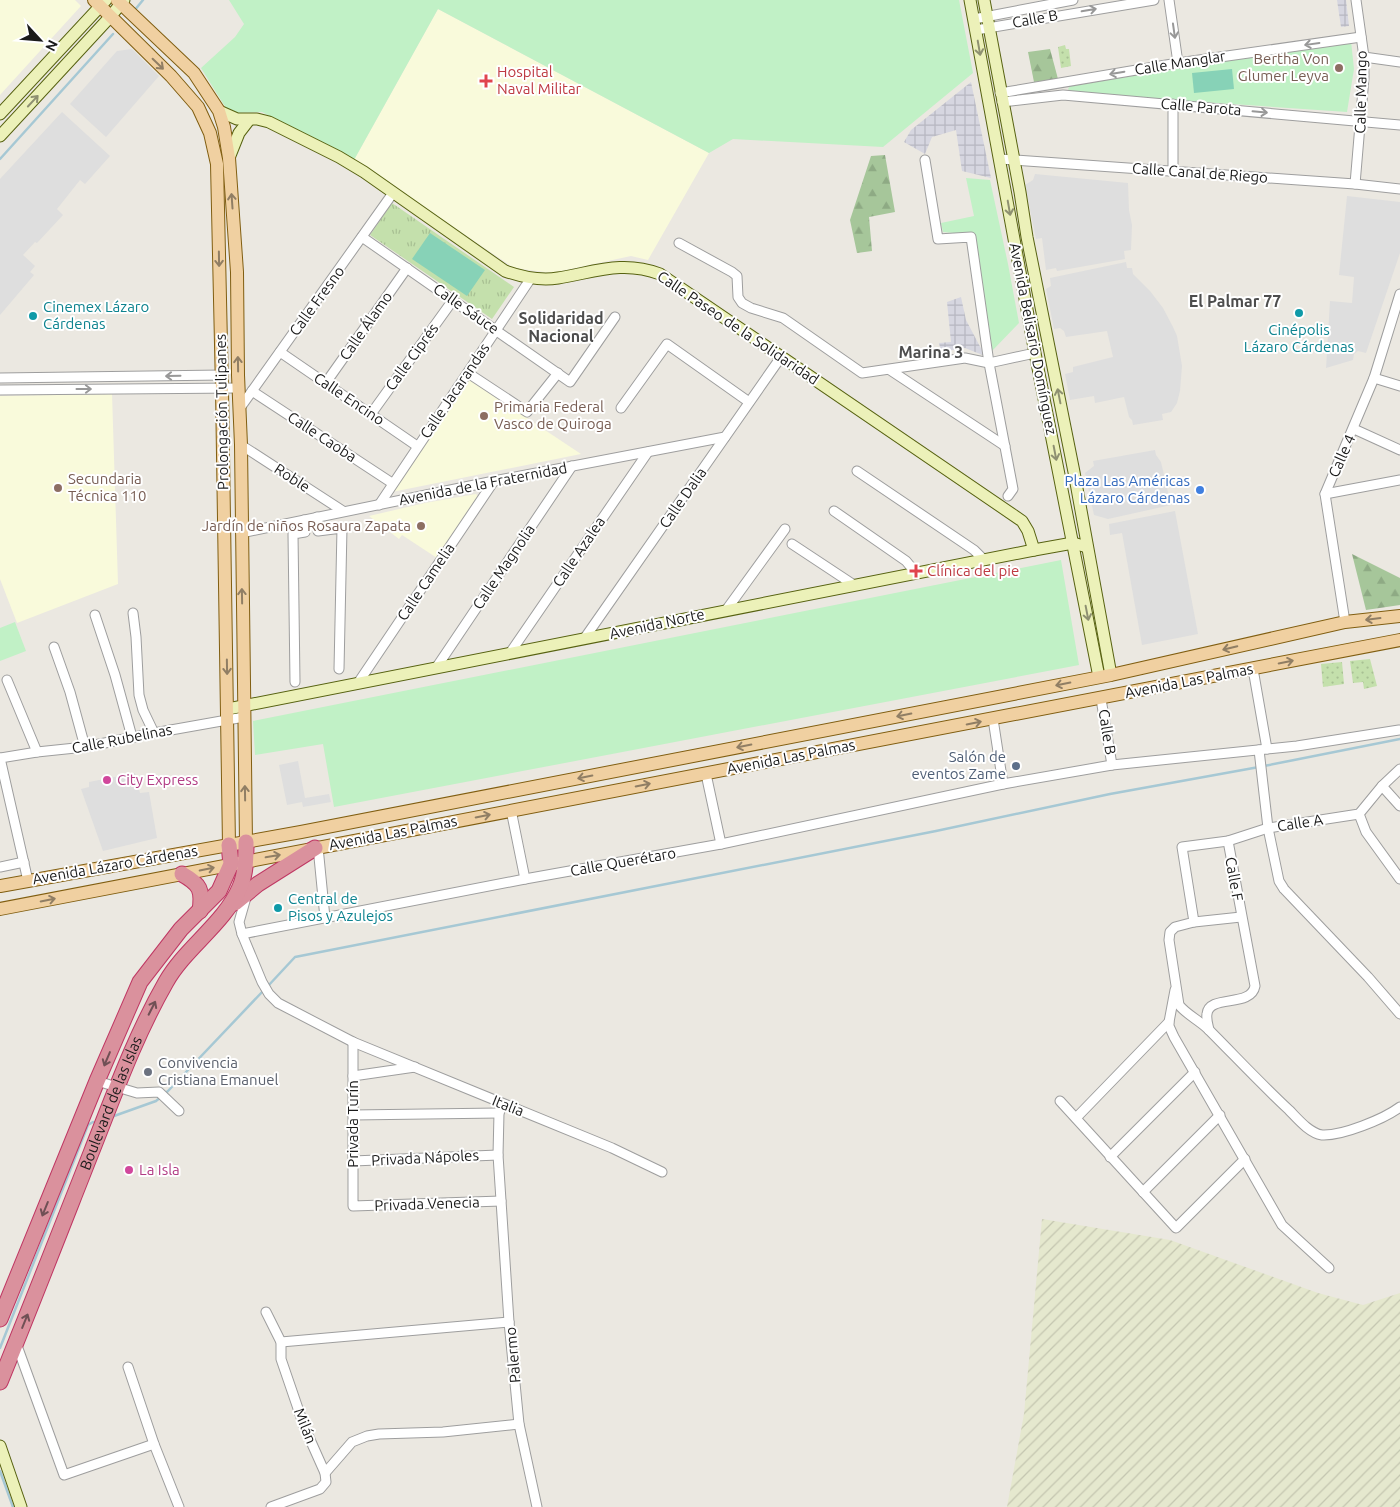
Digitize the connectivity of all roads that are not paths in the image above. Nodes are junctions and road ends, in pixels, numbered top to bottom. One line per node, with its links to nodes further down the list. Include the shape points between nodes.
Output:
1 (970, 0): 12 (street, Avenida Belisario Domínguez)
2 (984, 0): 11 (street, Avenida Belisario Domínguez)
3 (1073, 0): 11 (street)
4 (1154, 0): 9 (street, Calle B)
5 (1169, 0): 18 (street, one-way to 18)
6 (1356, 0): 14 (street, Calle Mango)
7 (121, 1): 10 (street); 13 (main road, Prolongación Tulipanes)
8 (100, 2): 10 (main road, Prolongación Tulipanes); 24 (street)
9 (1121, 2): 11 (street, Calle B, one-way to 9)
10 (110, 17): 15 (main road, Prolongación Tulipanes); 28 (street, one-way to 10)
11 (988, 22): 12 (street); 21 (street, Avenida Belisario Domínguez)
12 (975, 25): 30 (street, Avenida Belisario Domínguez, one-way to 30)
13 (146, 28): 15 (main road); 23 (main road, Prolongación Tulipanes, via 194,74)
14 (1361, 37): 16 (street, Calle Mango); 18 (street, Calle Manglar, one-way to 18)
15 (134, 41): 53 (main road, Prolongación Tulipanes, one-way to 53, via 198,107 210,133 216,164)
16 (1364, 57): 17 (street); 26 (street, Calle Mango)
17 (1400, 62)
18 (1178, 63): 19 (street, Calle Manglar, one-way to 19)
19 (1062, 83): 20 (street); 21 (street, Calle Manglar)
20 (1063, 95): 21 (street, Calle Parota); 22 (street, Calle Parota)
21 (1001, 97): 32 (street, Avenida Belisario Domínguez)
22 (1174, 104): 26 (street, Calle Parota, one-way to 26); 33 (street)
23 (219, 111): 25 (street, Calle Paseo de la Solidaridad); 29 (main road, Prolongación Tulipanes)
24 (0, 114)
25 (249, 120): 29 (street, Prolongación Tulipanes, via 239,133); 36 (street, Calle Paseo de la Solidaridad, via 269,122 339,157)
26 (1361, 121): 27 (street, Calle Parota); 34 (street, Calle Mango)
27 (1400, 124)
28 (0, 136)
29 (229, 158): 59 (main road, Prolongación Tulipanes, one-way to 29, via 237,272)
30 (1000, 159): 32 (street, Calle Canal de Riego); 47 (street, Avenida Belisario Domínguez, one-way to 47)
31 (924, 160): 49 (street, via 938,239 971,237)
32 (1013, 160): 33 (street, Calle Canal de Riego); 93 (street, Avenida Belisario Domínguez, one-way to 32)
33 (1173, 171): 34 (street, Calle Canal de Riego)
34 (1355, 184): 35 (street, Calle Canal de Riego)
35 (1400, 189)
36 (393, 193): 37 (street, Calle Fresno); 40 (street, Calle Paseo de la Solidaridad, via 495,265)
37 (362, 237): 39 (street, Calle Sáuce); 46 (street, Calle Fresno)
38 (679, 243): 50 (street, via 737,276 738,297 742,303 783,318 862,373)
39 (408, 268): 42 (street, Calle Sáuce); 57 (street, Calle Álamo)
40 (531, 278): 45 (street, Calle Jacarandas); 48 (street, Calle Paseo de la Solidaridad, via 557,278 619,266 647,269 668,278)
41 (1400, 294): 44 (street, Calle 4)
42 (453, 300): 45 (street, Calle Sáuce); 67 (street, Calle Ciprés)
43 (615, 317): 52 (street, Calle Sáuce, via 570,382)
44 (1396, 318): 56 (street, Calle 4)
45 (496, 330): 51 (street, Calle Jacarandas); 52 (street, Calle Sáuce)
46 (280, 352): 57 (street, Calle Encino); 63 (street, Calle Fresno)
47 (1035, 353): 49 (street); 91 (street, Avenida Belisario Domínguez, one-way to 91)
48 (781, 357): 64 (street, Calle Dalia); 94 (street, Calle Paseo de la Solidaridad, via 1022,521)
49 (989, 363): 50 (street, via 965,358); 72 (street)
50 (890, 370): 72 (street)
51 (468, 373): 52 (street, via 527,412); 71 (street, Calle Jacarandas)
52 (558, 373)
53 (222, 375): 55 (street, one-way to 55); 61 (main road, Prolongación Tulipanes)
54 (0, 378): 55 (street)
55 (54, 378): 60 (street)
56 (1374, 378): 58 (street); 68 (street, Calle 4)
57 (326, 384): 67 (street, Calle Encino)
58 (1400, 386)
59 (238, 388): 61 (street); 65 (main road, Prolongación Tulipanes)
60 (54, 389): 61 (street, one-way to 61); 62 (street)
61 (222, 389): 103 (main road, Prolongación Tulipanes)
62 (0, 390)
63 (252, 391): 65 (street, Calle Fresno); 79 (street, Calle Caoba)
64 (749, 402): 66 (street, via 667,344); 69 (street, Calle Dalia)
65 (240, 408): 70 (main road, Prolongación Tulipanes)
66 (621, 408)
67 (371, 414): 71 (street, Calle Encino)
68 (1354, 429): 73 (street); 80 (street, Calle 4)
69 (725, 437): 74 (street, Avenida de la Fraternidad); 107 (street, Calle Dalia)
70 (241, 445): 84 (street, Roble); 89 (main road, Prolongación Tulipanes)
71 (417, 446): 79 (street, Calle Jacarandas)
72 (1005, 446): 81 (street, via 1013,489)
73 (1400, 450)
74 (648, 452): 75 (street, Avenida de la Fraternidad); 110 (street, Calle Azalea)
75 (572, 466): 78 (street, Avenida de la Fraternidad); 111 (street, Calle Magnolia)
76 (857, 471): 95 (street)
77 (1400, 480): 80 (street)
78 (494, 481): 82 (street, Avenida de la Fraternidad); 117 (street, Calle Camelia)
79 (392, 483): 82 (street, Calle Jacarandas)
80 (1325, 494): 104 (street, Calle 4)
81 (1008, 496)
82 (379, 505): 84 (street, Avenida de la Fraternidad)
83 (834, 511): 96 (street, via 906,561)
84 (343, 512): 85 (street, Avenida de la Fraternidad)
85 (317, 517): 86 (street, Avenida de la Fraternidad); 88 (street)
86 (304, 520): 89 (street, Avenida de la Fraternidad); 90 (street)
87 (785, 530): 98 (street)
88 (318, 531): 90 (street); 112 (street, via 342,528)
89 (241, 532): 102 (main road, Prolongación Tulipanes, one-way to 89)
90 (305, 532): 116 (street, via 293,534)
91 (1073, 543): 93 (street, Avenida Norte); 94 (street, Avenida Norte); 106 (street, Avenida Belisario Domínguez, one-way to 106)
92 (792, 544): 97 (street)
93 (1087, 547): 105 (street, Avenida Belisario Domínguez)
94 (1034, 550): 95 (street, Avenida Norte)
95 (984, 560): 96 (street, Avenida Norte)
96 (916, 573): 97 (street, Avenida Norte)
97 (854, 585): 98 (street, Avenida Norte)
98 (727, 609): 107 (street, Avenida Norte)
99 (133, 613): 123 (street, via 139,695)
100 (95, 615): 124 (street)
101 (1400, 616): 104 (main road, Avenida Las Palmas, one-way to 104)
102 (243, 619): 103 (main road); 119 (main road, Prolongación Tulipanes)
103 (226, 621): 120 (main road, Prolongación Tulipanes, one-way to 120)
104 (1346, 622): 114 (main road, Avenida Las Palmas, one-way to 114)
105 (1104, 630): 106 (street); 114 (street, Avenida Belisario Domínguez)
106 (1091, 634): 114 (street, Avenida Belisario Domínguez)
107 (584, 638): 110 (street, Avenida Norte)
108 (1400, 640): 113 (main road, Avenida Las Palmas, one-way to 108)
109 (54, 647): 125 (street)
110 (510, 653): 111 (street, Avenida Norte)
111 (436, 668): 117 (street, Avenida Norte)
112 (339, 669)
113 (1253, 669): 118 (main road, Avenida Las Palmas); 126 (street)
114 (1105, 676): 139 (main road, Avenida Las Palmas, one-way to 139)
115 (7, 680): 127 (street)
116 (295, 682)
117 (358, 683): 119 (street, Avenida Norte)
118 (1101, 698): 121 (main road, Avenida Las Palmas); 129 (street, Calle B)
119 (244, 711): 120 (street, Avenida Norte); 139 (main road, Prolongación Tulipanes, one-way to 119)
120 (228, 714): 123 (street, Calle Rubelinas); 141 (main road, Prolongación Tulipanes)
121 (993, 719): 131 (main road, Avenida Las Palmas, one-way to 121); 132 (street)
122 (1399, 730): 126 (street, Calle Querétaro)
123 (154, 733): 124 (street, Calle Rubelinas)
124 (132, 737): 125 (street, Calle Rubelinas)
125 (85, 747): 127 (street, Calle Rubelinas)
126 (1263, 750): 129 (street, Calle Querétaro); 137 (street, via 1259,762)
127 (38, 752): 128 (street, Calle Rubelinas)
128 (0, 758): 144 (street)
129 (1112, 765): 132 (street, Calle Querétaro)
130 (1400, 769): 133 (street)
131 (706, 774): 135 (main road, Avenida Las Palmas, one-way to 131); 140 (street)
132 (1003, 784): 140 (street, Calle Querétaro)
133 (1382, 786): 134 (street); 136 (street)
134 (1400, 806)
135 (511, 810): 142 (main road, Avenida Las Palmas, one-way to 135); 149 (street)
136 (1359, 814): 137 (street, Calle A); 148 (street, via 1366,832)
137 (1268, 828): 138 (street, Calle A); 164 (street, via 1279,881 1284,889)
138 (1228, 841): 155 (street, Calle F); 159 (street, Calle A, via 1182,847)
139 (246, 842): 141 (main road, Avenida Las Palmas); 143 (highway, Boulevard de las Islas)
140 (721, 844): 149 (street, Calle Querétaro)
141 (230, 845): 145 (highway); 150 (main road, Avenida Lázaro Cárdenas)
142 (316, 848): 143 (main road, Avenida Las Palmas, one-way to 142); 152 (highway); 157 (street)
143 (246, 860): 145 (main road, Avenida Las Palmas); 156 (highway, Boulevard de las Islas, via 240,887)
144 (24, 862): 146 (street); 150 (street)
145 (231, 864): 147 (main road, Avenida Las Palmas, one-way to 145); 154 (highway, Boulevard de las Islas, via 220,891)
146 (0, 867)
147 (182, 874): 153 (main road, Avenida Lázaro Cárdenas, one-way to 147); 154 (highway, via 200,889)
148 (1400, 878)
149 (525, 879): 157 (street, Calle Querétaro)
150 (28, 880): 151 (main road, Avenida Lázaro Cárdenas)
151 (0, 886)
152 (247, 892): 156 (highway); 158 (street)
153 (0, 909)
154 (200, 911): 160 (highway, Boulevard de las Islas)
155 (1241, 917): 159 (street); 166 (street, Calle F, via 1256,986 1248,997 1209,1008)
156 (219, 918): 158 (street); 162 (highway, Boulevard de las Islas)
157 (325, 918): 161 (street, Calle Querétaro)
158 (240, 922): 161 (street)
159 (1194, 922): 163 (street, via 1175,927 1170,932)
160 (181, 929): 162 (highway); 171 (highway, Boulevard de las Islas, one-way to 171, via 140,982)
161 (242, 934): 167 (street, Italia, via 262,982 278,1003)
162 (196, 943): 172 (highway, Boulevard de las Islas, one-way to 162, via 167,980)
163 (1176, 983): 165 (street); 166 (street, via 1179,1005)
164 (1400, 1014)
165 (1169, 1022): 169 (street, via 1174,1038); 180 (street)
166 (1208, 1030): 175 (street, via 1308,1128 1321,1135 1370,1124)
167 (353, 1042): 168 (street, Italia); 170 (street, Privada Turín)
168 (415, 1067): 170 (street); 174 (street, Italia)
169 (1195, 1072): 179 (street); 182 (street)
170 (353, 1076): 178 (street, Privada Turín)
171 (97, 1081): 172 (street); 191 (highway, Boulevard de las Islas, one-way to 191)
172 (117, 1088): 176 (street, via 137,1093 158,1092); 194 (highway, Boulevard de las Islas, one-way to 172)
173 (1060, 1101): 180 (street)
174 (503, 1104): 177 (street); 185 (street, Italia)
175 (1400, 1107)
176 (179, 1111)
177 (498, 1113): 178 (street); 181 (street, Palermo)
178 (353, 1115): 184 (street, Privada Turín)
179 (1220, 1115): 183 (street); 186 (street)
180 (1076, 1118): 182 (street)
181 (498, 1155): 184 (street, Privada Nápoles); 187 (street, Palermo)
182 (1110, 1158): 186 (street)
183 (1245, 1159): 186 (street, via 1176,1228); 189 (street, via 1282,1225)
184 (353, 1162): 188 (street, Privada Turín)
185 (662, 1172)
186 (1143, 1192)
187 (502, 1202): 188 (street, Privada Venecia); 192 (street, Palermo)
188 (353, 1206)
189 (1329, 1268)
190 (266, 1312): 193 (street, Milán)
191 (0, 1319)
192 (509, 1322): 193 (street); 197 (street, Palermo)
193 (281, 1342): 200 (street, Milán, via 282,1359 301,1418)
194 (16, 1343): 196 (highway, Boulevard de las Islas); 198 (street, via 64,1475)
195 (128, 1367): 198 (street)
196 (0, 1382)
197 (519, 1424): 200 (street, via 367,1436 352,1442); 204 (street, Palermo)
198 (154, 1444): 202 (street)
199 (0, 1446): 201 (street)
200 (325, 1473): 203 (street, via 326,1482 320,1489)
201 (21, 1507)
202 (179, 1507)
203 (272, 1507)
204 (537, 1507)

